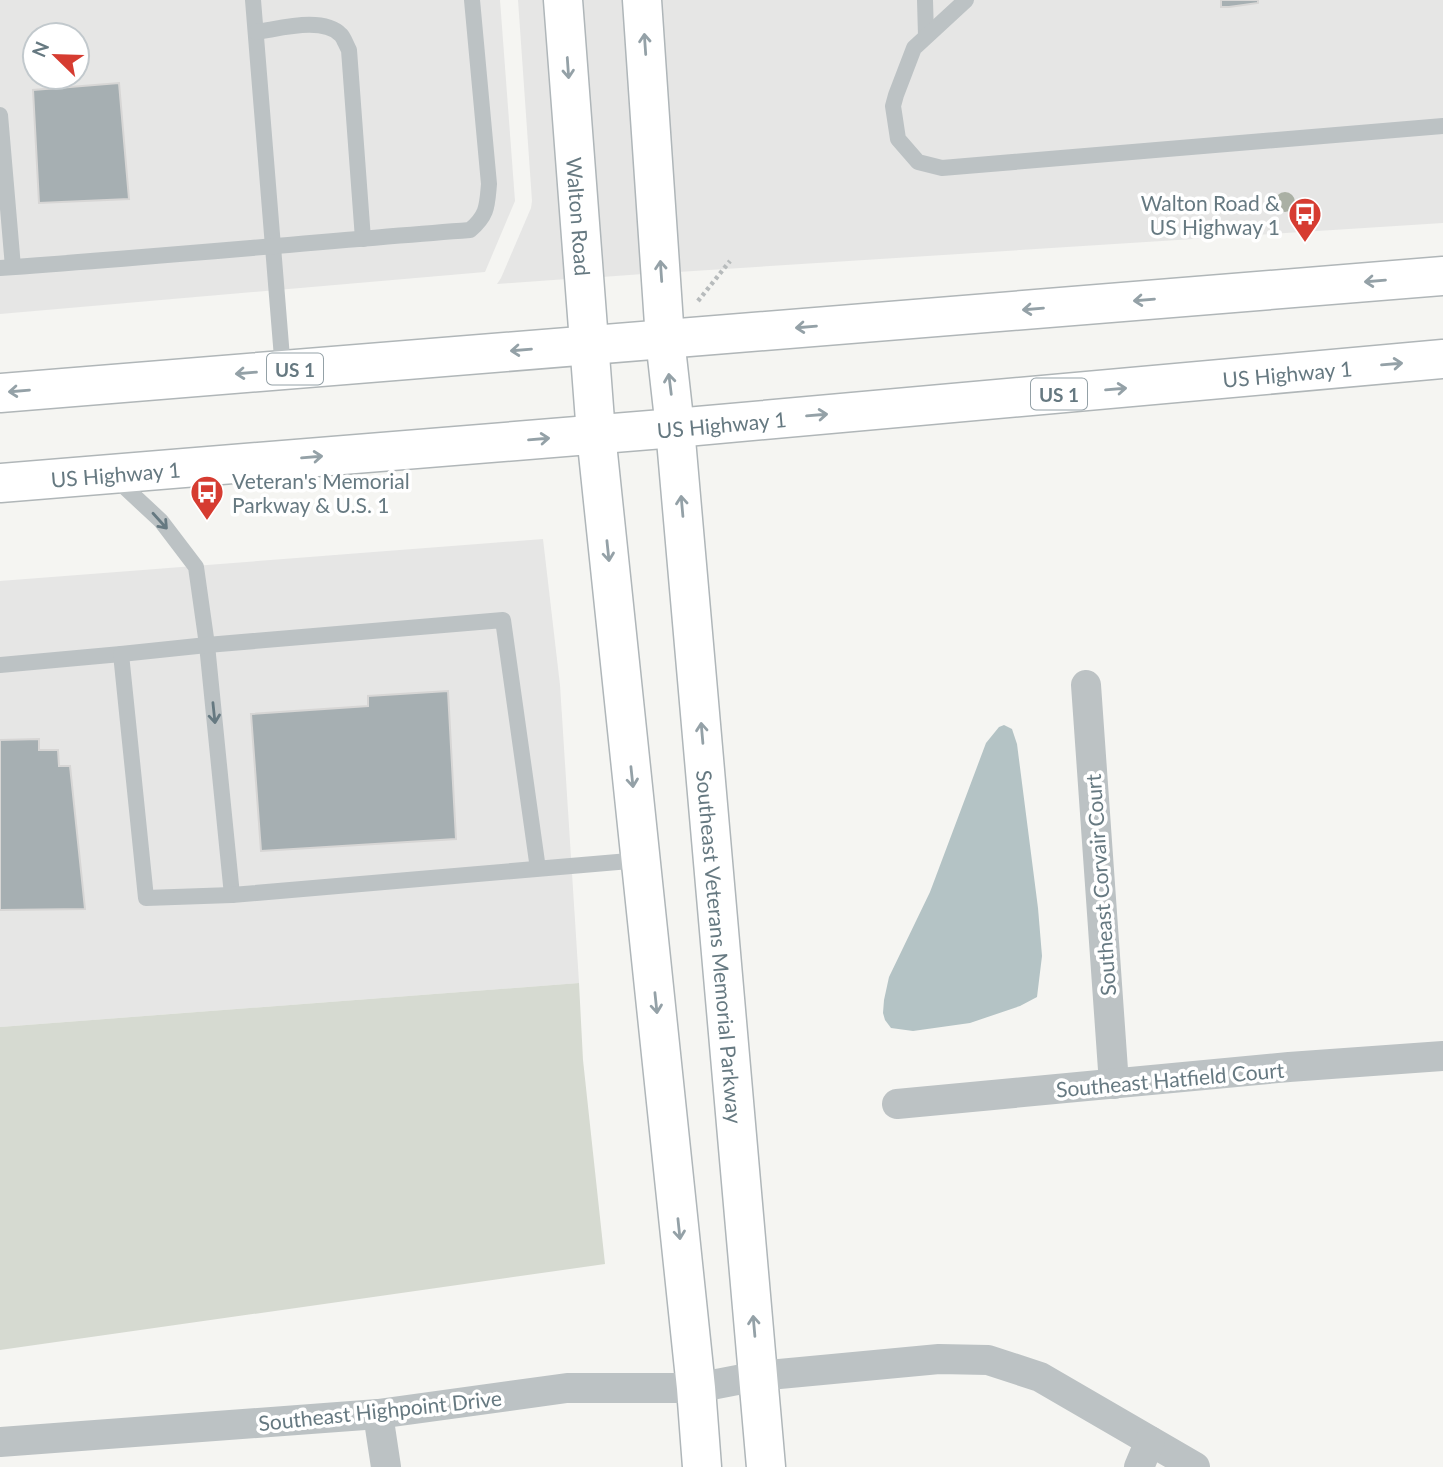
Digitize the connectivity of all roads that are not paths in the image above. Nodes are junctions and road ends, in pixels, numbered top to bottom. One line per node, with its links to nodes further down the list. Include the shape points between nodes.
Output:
1 (253, 0): 7 (lane)
2 (472, 0): 11 (lane, via 489,184 487,209 470,230)
3 (563, 0): 16 (main road, Walton Road, one-way to 16)
4 (642, 0): 15 (main road, one-way to 4)
5 (925, 0): 8 (lane)
6 (966, 0): 8 (lane)
7 (256, 32): 11 (lane, via 316,24 342,35 349,50); 12 (lane)
8 (926, 36): 10 (lane, via 914,48 893,106 898,139 918,162 942,168)
9 (0, 115): 13 (lane)
10 (1443, 126)
11 (363, 239): 12 (lane)
12 (274, 246): 13 (lane); 18 (lane)
13 (6, 268)
14 (1443, 276): 15 (main road, US 1, one-way to 15)
15 (665, 339): 16 (main road, US 1); 20 (main road, one-way to 15)
16 (589, 345): 18 (main road, US 1, one-way to 18); 21 (main road, Walton Road)
17 (1443, 359): 20 (main road, US Highway 1 / US 1, one-way to 17)
18 (283, 370): 19 (main road, US 1, one-way to 19)
19 (0, 393)
20 (675, 428): 21 (main road, US Highway 1 / US 1); 34 (main road, Southeast Veterans Memorial Parkway, one-way to 20)
21 (596, 434): 22 (main road, US Highway 1 / US 1, one-way to 21); 28 (main road, one-way to 28)
22 (111, 474): 23 (main road, US Highway 1 / US 1); 24 (lane, one-way to 24, via 161,521 196,567)
23 (0, 483)
24 (207, 645): 25 (lane); 29 (lane, via 503,621); 30 (lane, one-way to 30)
25 (121, 654): 26 (lane); 30 (lane, via 146,898)
26 (0, 665)
27 (1086, 685): 32 (street, Southeast Corvair Court)
28 (641, 860): 29 (lane); 35 (main road, one-way to 35)
29 (538, 869): 30 (lane)
30 (232, 895)
31 (1443, 1056): 32 (street, Southeast Hatfield Court)
32 (1114, 1084): 33 (street, Southeast Hatfield Court)
33 (897, 1104)
34 (758, 1376): 35 (street, Southeast Highpoint Drive); 38 (street, Southeast Highpoint Drive, via 939,1359 988,1360 1040,1377); 41 (main road, Southeast Veterans Memorial Parkway)
35 (696, 1388): 36 (street, Southeast Highpoint Drive, via 566,1388); 40 (main road)
36 (379, 1414): 37 (street, Southeast Highpoint Drive); 39 (street)
37 (0, 1442)
38 (1145, 1454): 42 (street, Southeast Highpoint Drive)
39 (386, 1467)
40 (702, 1467)
41 (766, 1467)
42 (1195, 1467)

